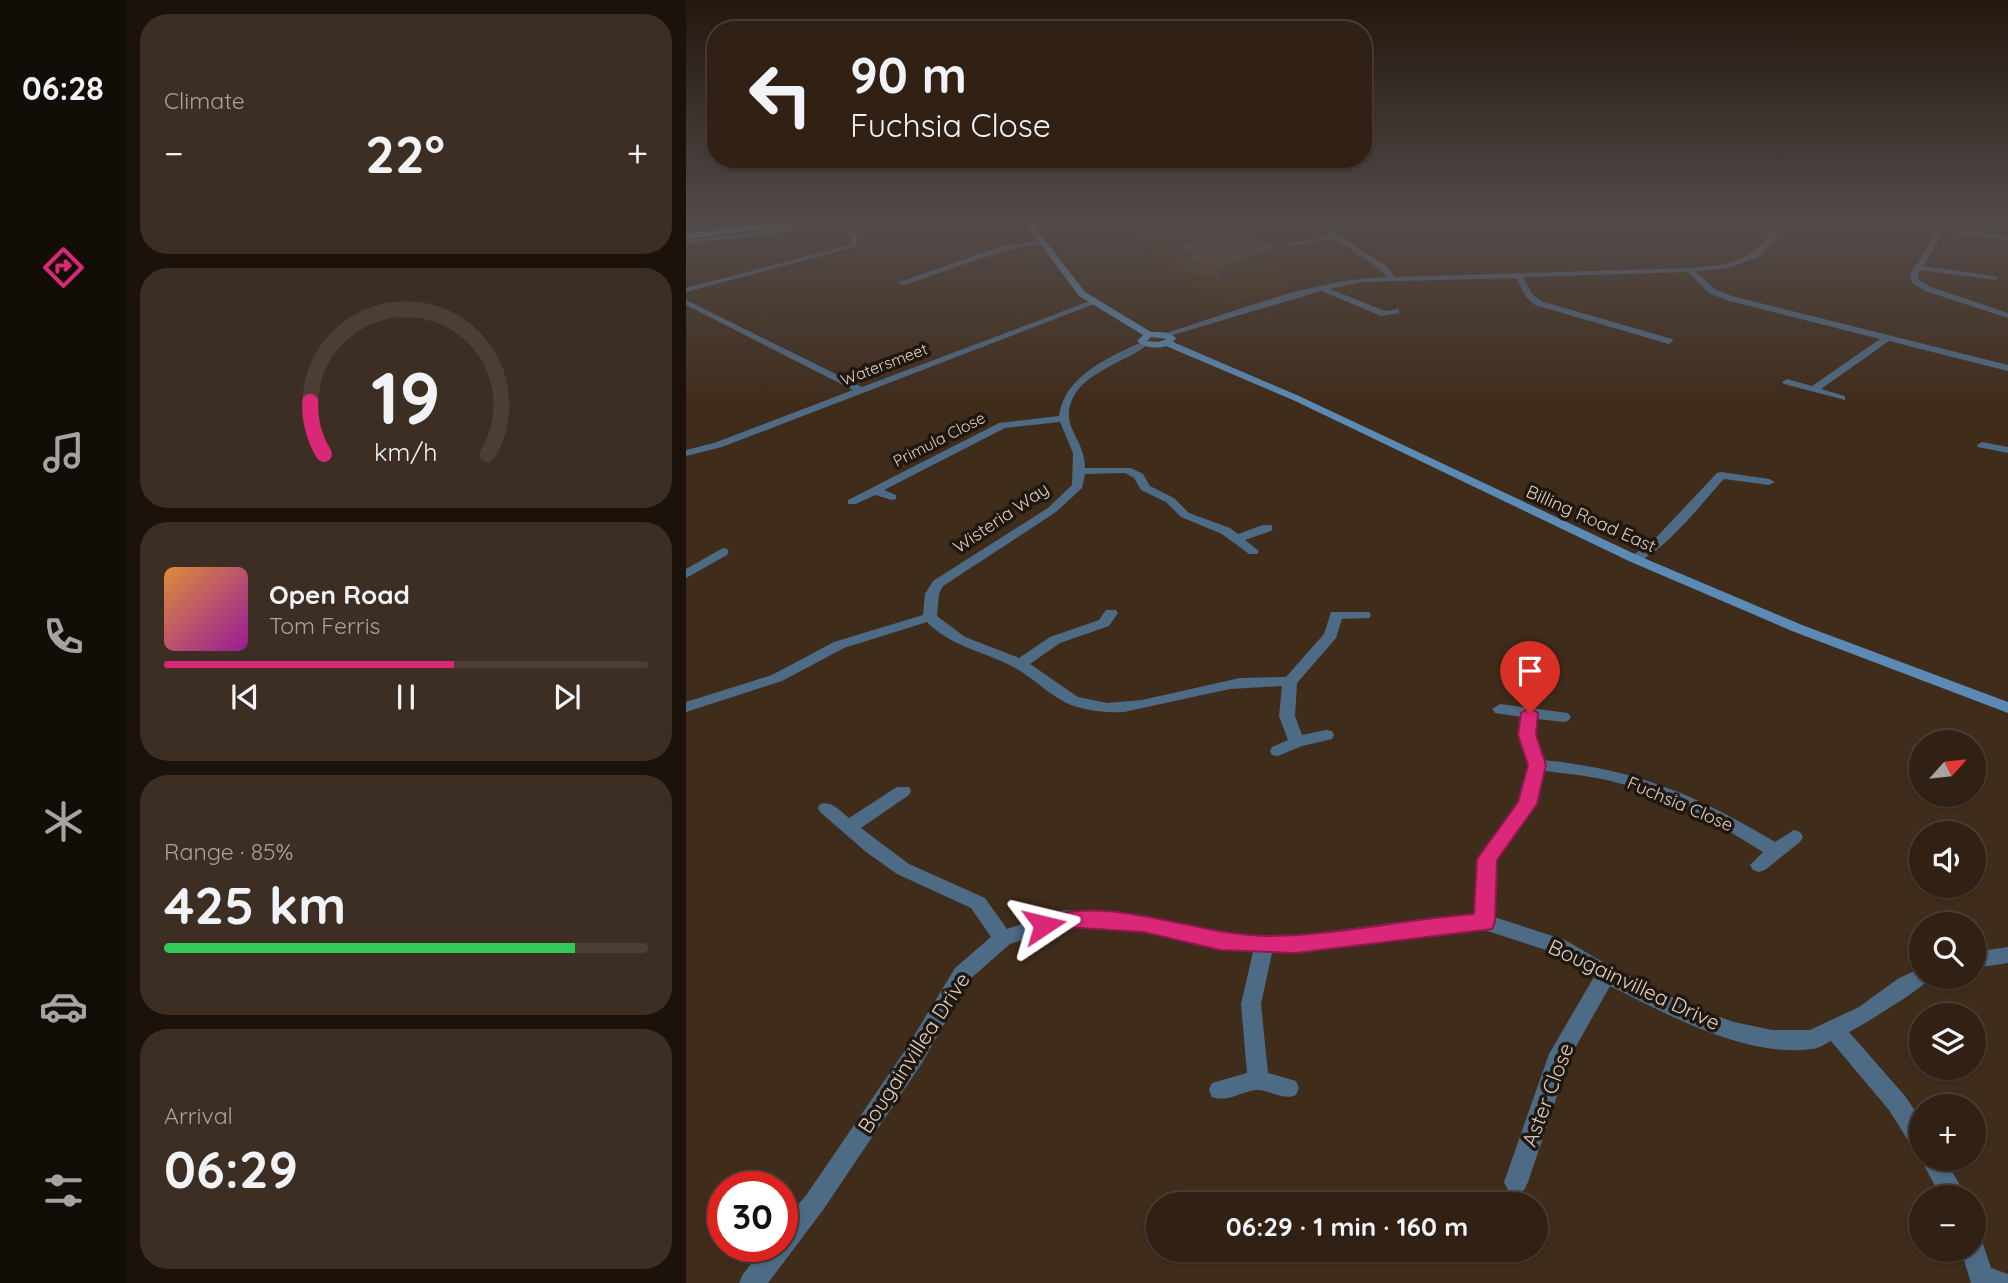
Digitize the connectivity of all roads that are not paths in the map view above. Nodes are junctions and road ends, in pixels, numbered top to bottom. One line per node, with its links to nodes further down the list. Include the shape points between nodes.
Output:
1 (713, 283): 8 (street)
2 (1072, 283): 10 (street)
3 (1346, 283): 7 (street)
4 (1522, 283): 19 (street, via 1538,303)
5 (1703, 283): 16 (street, via 1730,298)
6 (1918, 283): 13 (street)
7 (1319, 288): 12 (street); 18 (street)
8 (686, 290)
9 (686, 302): 24 (street)
10 (1093, 303): 17 (street); 24 (street, Watersmeet)
11 (1396, 311): 12 (street)
12 (1384, 314): 14 (street)
13 (2008, 316)
14 (1373, 317)
15 (1678, 336): 19 (street)
16 (1886, 338): 21 (street); 23 (street)
17 (1147, 339): 18 (street, Billing Road East); 26 (street, via 1081,382 1067,402)
18 (1168, 339): 39 (street, Billing Road East)
19 (1668, 341): 20 (street)
20 (1656, 348)
21 (2008, 368)
22 (1787, 382): 23 (street)
23 (1814, 389): 25 (street)
24 (860, 390): 29 (street, Watersmeet)
25 (1842, 398)
26 (1064, 418): 30 (street, via 1077,447); 32 (street, Primula Close, via 1003,425)
27 (1982, 445): 28 (street)
28 (2008, 450)
29 (686, 453)
30 (1080, 471): 36 (street, via 1127,470 1185,515); 43 (street, Wisteria Way, via 1078,486 1052,510 938,584)
31 (1769, 482): 39 (street, via 1721,475 1654,547)
32 (872, 490): 33 (street); 34 (street, Primula Close)
33 (892, 497)
34 (852, 502)
35 (1266, 527): 36 (street)
36 (1238, 538): 37 (street)
37 (1253, 551)
38 (723, 552): 40 (street)
39 (1636, 559): 47 (street, Billing Road East, via 1797,628)
40 (686, 574)
41 (1111, 613): 44 (street, via 1104,623 1055,640)
42 (1364, 615): 45 (street, via 1336,615 1331,635)
43 (930, 617): 44 (street, via 961,640); 46 (street, via 839,645 777,678)
44 (1020, 664): 45 (street, via 1074,700 1108,706 1141,706 1242,682)
45 (1290, 682): 52 (street, via 1287,716)
46 (686, 707)
47 (2008, 708)
48 (1500, 709): 49 (street)
49 (1530, 713): 50 (street); 54 (street, via 1527,735)
50 (1563, 716)
51 (1326, 735): 52 (street)
52 (1297, 742): 53 (street)
53 (1278, 751)
54 (1537, 765): 59 (street, Fuchsia Close, via 1598,773 1647,786); 61 (street, via 1527,804 1487,859)
55 (904, 791): 57 (street)
56 (826, 808): 57 (street)
57 (850, 826): 62 (street, via 903,869 978,903)
58 (1794, 837): 59 (street)
59 (1776, 851): 60 (street)
60 (1759, 864)
61 (1484, 922): 63 (street, Bougainvillea Drive); 66 (street, Bougainvillea Drive, via 1558,946)
62 (1003, 938): 63 (street, Bougainvillea Drive, via 1064,918 1143,923 1220,941); 74 (street, Bougainvillea Drive, via 962,974 906,1067)
63 (1264, 945): 69 (street, via 1251,1004)
64 (2008, 955): 65 (street)
65 (1986, 958)
66 (1606, 974): 68 (street, Bougainvillea Drive, via 1690,1016 1734,1031 1772,1039 1812,1040); 73 (street, Aster Close, via 1560,1054)
67 (1909, 984): 68 (street, Bougainvillea Drive)
68 (1835, 1030): 72 (street)
69 (1258, 1080): 70 (street); 71 (street)
70 (1288, 1087)
71 (1220, 1090)
72 (1909, 1122)
73 (1516, 1182)
74 (798, 1224)
75 (769, 1262): 78 (street, Bougainvillea Drive)
76 (1979, 1262): 77 (street)
77 (1989, 1281)
78 (752, 1283)

